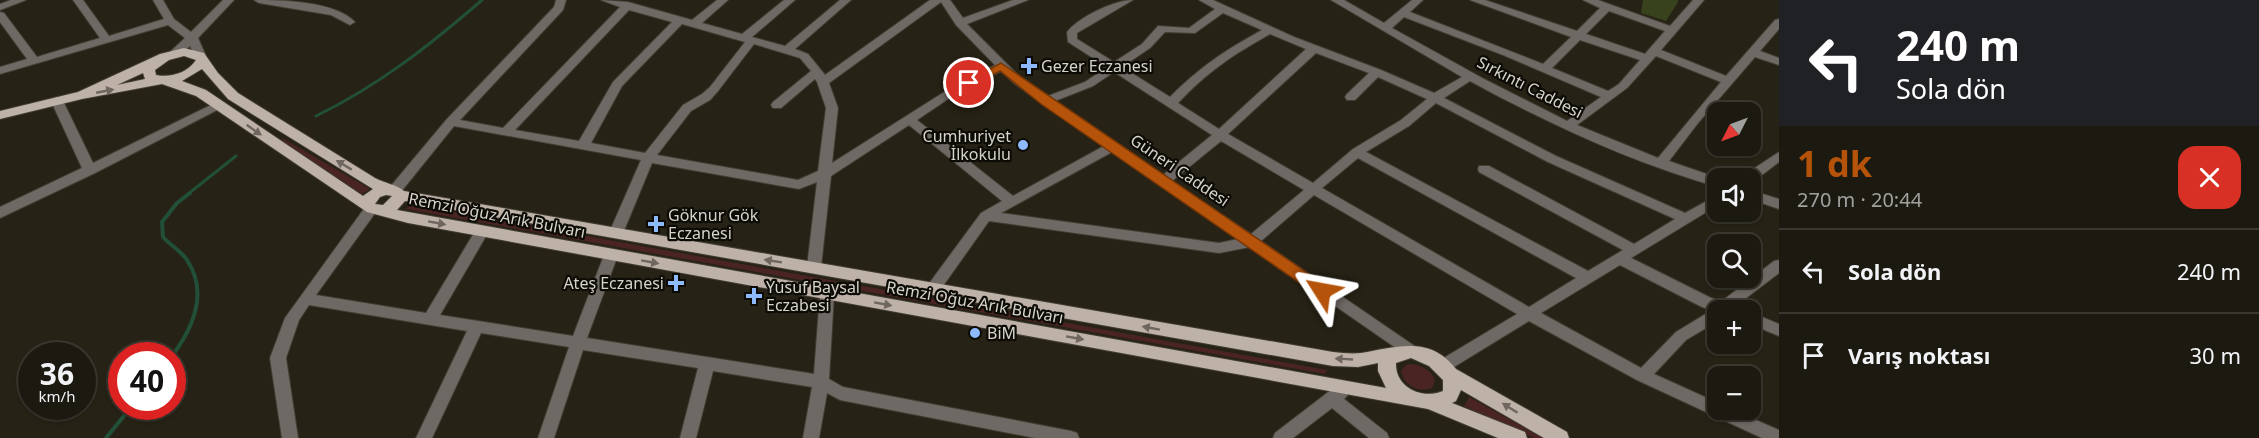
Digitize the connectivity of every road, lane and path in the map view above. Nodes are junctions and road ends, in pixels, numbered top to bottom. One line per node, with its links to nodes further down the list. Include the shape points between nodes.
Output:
1 (21, 0): 23 (street)
2 (78, 0): 41 (street)
3 (158, 0): 30 (street)
4 (229, 0): 39 (street)
5 (259, 0): 31 (street, via 334,12)
6 (561, 0): 71 (street, via 559,8)
7 (606, 0): 22 (street)
8 (659, 0): 26 (street)
9 (723, 0): 34 (street)
10 (789, 0): 40 (street)
11 (846, 0): 43 (street)
12 (937, 0): 57 (street)
13 (945, 0): 33 (street, Güneri Caddesi)
14 (1023, 0): 33 (street)
15 (1128, 0): 52 (street, via 1072,32 1072,40)
16 (1204, 0): 25 (street)
17 (1336, 0): 35 (street, Sırkıntı Caddesi)
18 (1418, 0): 27 (street)
19 (1475, 0): 38 (street)
20 (1588, 0): 24 (street)
21 (1695, 1): 37 (street)
22 (628, 5): 26 (street); 73 (street)
23 (0, 7)
24 (1607, 7): 37 (street); 38 (street)
25 (1222, 8): 36 (street); 52 (street, via 1191,31 1162,28 1146,46)
26 (644, 10): 29 (street)
27 (1402, 13): 35 (street); 53 (street)
28 (0, 15): 48 (street)
29 (681, 20): 34 (street); 75 (street, via 617,84)
30 (170, 21): 39 (street); 41 (street)
31 (350, 22)
32 (1779, 22): 44 (street)
33 (960, 23): 51 (street, Güneri Caddesi)
34 (694, 24): 40 (street)
35 (1385, 28): 56 (street, Sırkıntı Caddesi)
36 (1270, 30): 42 (street); 66 (street, via 1223,56)
37 (1672, 30): 46 (street)
38 (1578, 35): 46 (street); 53 (street)
39 (192, 38): 45 (street); 47 (street)
40 (748, 39): 43 (street); 79 (street, via 714,89 687,108)
41 (107, 41): 48 (street)
42 (1314, 48): 55 (street); 74 (street)
43 (787, 50): 57 (street, via 804,56)
44 (1754, 53): 49 (street); 59 (street)
45 (175, 54): 47 (main road, via 191,52); 50 (main road)
46 (1650, 55): 59 (street); 61 (street)
47 (201, 58): 58 (main road, via 192,72); 88 (main road, Remzi Oğuz Arık Bulvarı, one-way to 47, via 233,96)
48 (35, 62): 54 (street)
49 (1779, 62)
50 (153, 64): 58 (main road, via 148,73); 60 (main road)
51 (1001, 66): 65 (street, Güneri Caddesi); 70 (street)
52 (1112, 67): 65 (street, via 1089,84); 66 (street)
53 (1545, 69): 61 (street)
54 (0, 71)
55 (1377, 72): 62 (street); 63 (street)
56 (1471, 76): 63 (street); 72 (street, Sırkıntı Caddesi)
57 (820, 77): 67 (street); 84 (street, via 832,108)
58 (165, 80): 60 (main road, one-way to 58); 68 (main road, Remzi Oğuz Arık Bulvarı, via 194,90)
59 (1730, 81): 80 (street)
60 (82, 95): 64 (main road)
61 (1609, 96): 72 (street)
62 (1351, 97)
63 (1435, 98): 77 (street, via 1405,123); 96 (street, via 1552,159)
64 (57, 101): 69 (main road); 83 (street)
65 (1046, 101): 76 (street, Güneri Caddesi)
66 (1170, 104): 74 (street)
67 (777, 105)
68 (219, 106): 83 (street); 93 (main road, Remzi Oğuz Arık Bulvarı, one-way to 93)
69 (0, 115)
70 (910, 120): 84 (street); 90 (street)
71 (452, 122): 73 (street); 88 (street)
72 (1568, 126): 80 (street, Sırkıntı Caddesi)
73 (506, 132): 75 (street)
74 (1220, 135): 86 (street); 87 (street)
75 (583, 146): 79 (street)
76 (1112, 147): 86 (street, Güneri Caddesi); 90 (street)
77 (1357, 152): 87 (street); 105 (street)
78 (1779, 156): 82 (street)
79 (648, 158): 84 (street, via 799,185); 98 (street)
80 (1660, 164): 85 (street, Sırkıntı Caddesi)
81 (1484, 169): 100 (street)
82 (1761, 169)
83 (90, 170): 94 (street)
84 (824, 174): 104 (street)
85 (1707, 179)
86 (1163, 182): 99 (street, Güneri Caddesi)
87 (1314, 189): 99 (street); 111 (street)
88 (394, 192): 93 (main road, via 371,196); 98 (main road, Remzi Oğuz Arık Bulvarı)
89 (1761, 198): 91 (street)
90 (1012, 202): 95 (street)
91 (1779, 204)
92 (1707, 205): 96 (street)
93 (373, 208): 97 (main road, Remzi Oğuz Arık Bulvarı, one-way to 97); 108 (street)
94 (0, 213)
95 (986, 216): 99 (street, via 1219,248); 106 (street)
96 (1685, 218): 100 (street)
97 (482, 231): 101 (main road, Remzi Oğuz Arık Bulvarı); 112 (street)
98 (616, 233): 104 (main road, Remzi Oğuz Arık Bulvarı, one-way to 98)
99 (1251, 242): 118 (street, Güneri Caddesi)
100 (1632, 249): 102 (street)
101 (611, 255): 107 (main road, Remzi Oğuz Arık Bulvarı, one-way to 107); 117 (street)
102 (1618, 258): 105 (street); 110 (street)
103 (1779, 265): 109 (street)
104 (814, 267): 106 (main road, Remzi Oğuz Arık Bulvarı)
105 (1586, 277): 111 (street)
106 (933, 289): 118 (main road, Remzi Oğuz Arık Bulvarı, one-way to 106, via 1364,359 1333,359)
107 (827, 294): 122 (street); 123 (main road, Remzi Oğuz Arık Bulvarı, one-way to 123)
108 (305, 299): 112 (street); 127 (street, via 292,318 278,358)
109 (1737, 300)
110 (1707, 303)
111 (1528, 313): 120 (street); 121 (street)
112 (430, 319): 115 (street)
113 (1707, 321): 121 (street, via 1681,336)
114 (1761, 323): 116 (street)
115 (477, 327): 117 (street); 128 (street)
116 (1779, 330)
117 (578, 343): 119 (street); 129 (street)
118 (1406, 351): 120 (main road, Güneri Caddesi, via 1428,356); 125 (main road, via 1387,360 1387,376 1401,392)
119 (706, 364): 122 (street); 130 (street)
120 (1446, 370): 125 (main road, via 1453,390 1450,396); 135 (main road, Güneri Caddesi, one-way to 120)
121 (1643, 376): 136 (street)
122 (821, 382): 131 (street); 132 (street, via 840,393)
123 (1346, 388): 124 (street); 125 (main road, Remzi Oğuz Arık Bulvarı)
124 (1332, 399): 126 (street); 133 (street)
125 (1428, 402): 134 (main road)
126 (1284, 437)
127 (290, 438)
128 (424, 438)
129 (546, 438)
130 (688, 438)
131 (811, 438)
132 (1071, 438)
133 (1381, 438)
134 (1518, 438)
135 (1560, 438)
136 (1779, 438)

